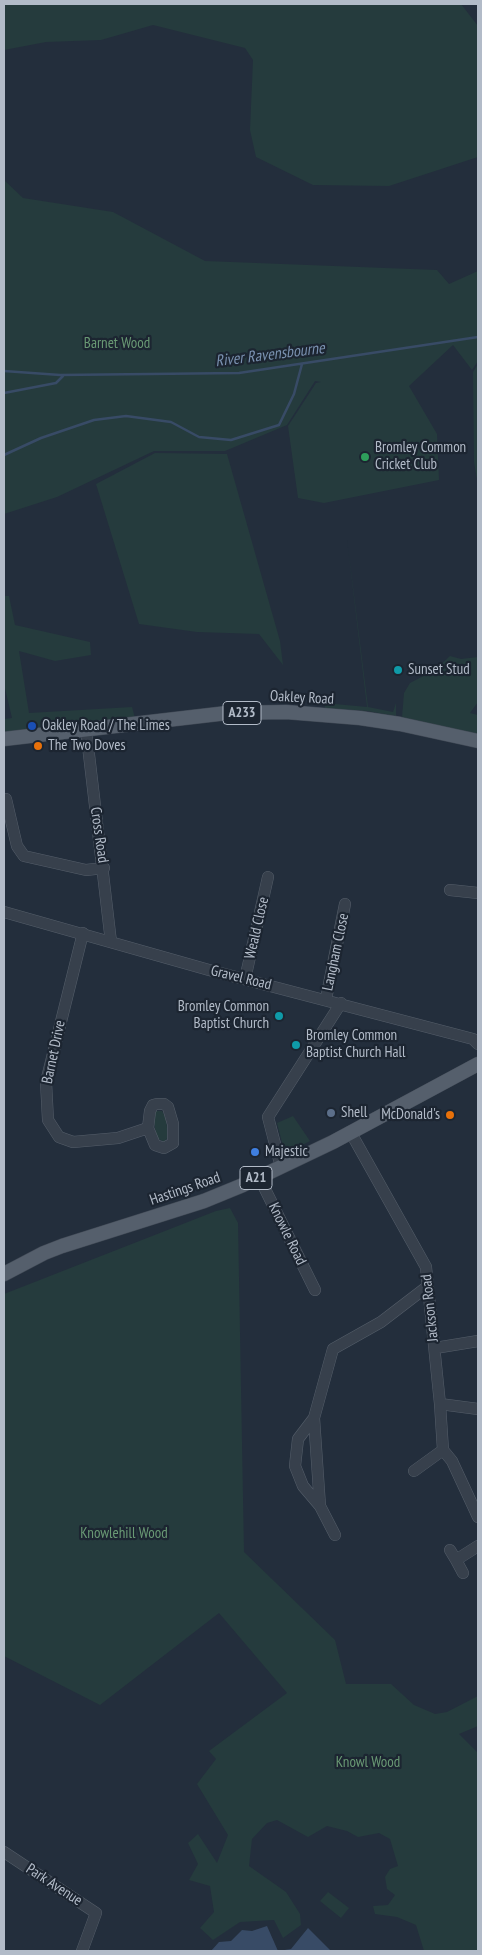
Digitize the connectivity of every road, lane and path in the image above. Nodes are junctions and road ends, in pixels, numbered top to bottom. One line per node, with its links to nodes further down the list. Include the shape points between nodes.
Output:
1 (86, 729): 2 (main road, Oakley Road / A233); 3 (main road, Oakley Road / A233, via 227,713 286,712 392,723); 5 (street, Cross Road)
2 (4, 739)
3 (478, 741)
4 (6, 799): 5 (street, via 17,846 24,856 86,870)
5 (104, 868): 12 (street, Cross Road)
6 (268, 877): 13 (street, Weald Close)
7 (450, 890): 8 (street)
8 (478, 893)
9 (345, 904): 14 (street, Langham Close)
10 (4, 912): 11 (street, Gravel Road)
11 (83, 934): 12 (street, Gravel Road); 18 (street, Barnet Drive, via 46,1082 48,1120 59,1137 73,1142 118,1138)
12 (111, 942): 13 (street, Gravel Road)
13 (246, 979): 14 (street, Gravel Road)
14 (326, 999): 15 (street, Gravel Road)
15 (341, 1003): 16 (street, Gravel Road, via 473,1039); 20 (street, via 268,1117)
16 (478, 1044)
17 (478, 1064): 19 (main road, Hastings Road / A21)
18 (148, 1128)
19 (351, 1133): 20 (main road, Hastings Road / A21); 23 (street, Jackson Road, via 426,1267)
20 (281, 1168): 21 (main road, Hastings Road / A21)
21 (259, 1177): 22 (main road, Hastings Road / A21, via 204,1201 53,1249); 24 (street, Knowle Road)
22 (4, 1274)
23 (428, 1286): 26 (street, Jackson Road); 29 (street, via 381,1322 334,1349)
24 (315, 1290)
25 (478, 1341): 26 (street)
26 (435, 1348): 27 (street, Jackson Road)
27 (440, 1404): 28 (street); 30 (street, Jackson Road)
28 (478, 1409)
29 (314, 1418): 32 (street); 32 (street, via 298,1440 295,1466 303,1486)
30 (443, 1450): 31 (street); 33 (street, via 452,1461)
31 (414, 1471)
32 (320, 1506): 34 (street)
33 (478, 1517)
34 (335, 1535)
35 (478, 1546): 36 (street, via 453,1555)
36 (463, 1573)
37 (4, 1852): 38 (street, Park Avenue, via 96,1912)
38 (82, 1951)

